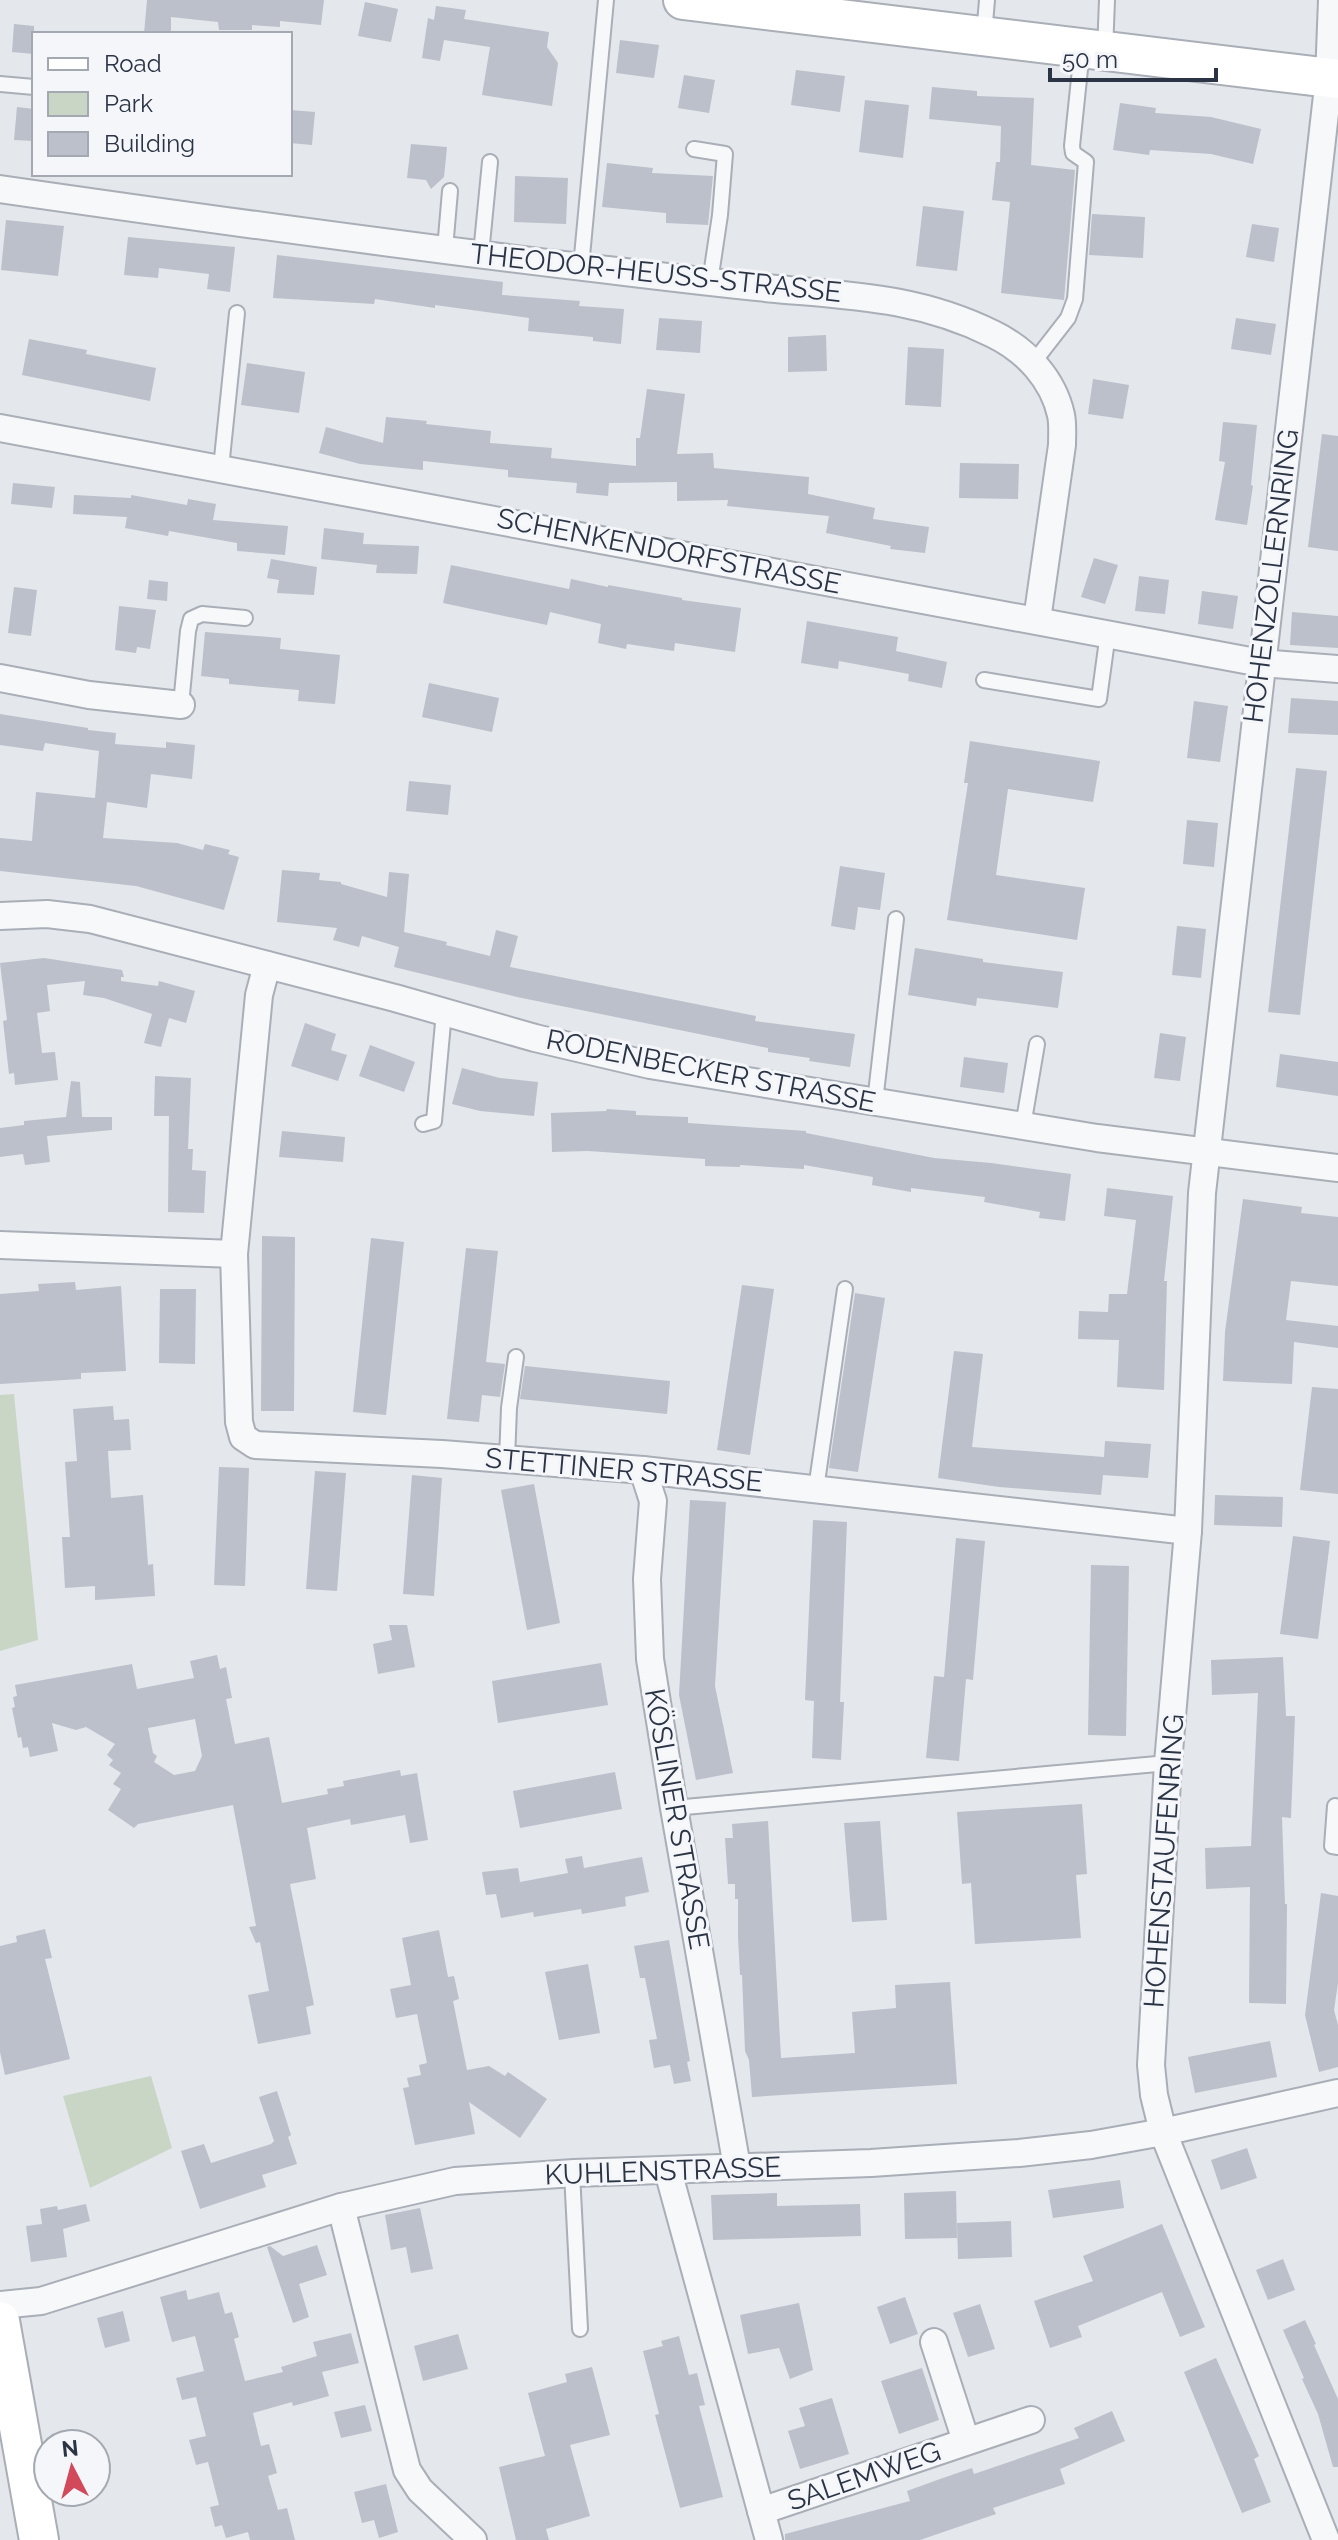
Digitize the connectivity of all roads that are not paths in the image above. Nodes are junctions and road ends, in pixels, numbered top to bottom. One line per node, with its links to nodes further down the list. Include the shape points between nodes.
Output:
1 (606, 0): 18 (lane)
2 (987, 0): 7 (lane)
3 (1107, 0): 8 (lane)
4 (1332, 0): 9 (street, HOHENZOLLERNRING)
5 (693, 1): 6 (main road)
6 (835, 10): 7 (main road)
7 (984, 37): 8 (main road)
8 (1094, 50): 9 (main road); 21 (lane, via 1072,146 1086,162 1077,289 1068,318)
9 (1334, 78): 27 (street, HOHENZOLLERNRING)
10 (0, 84): 11 (lane)
11 (32, 87)
12 (694, 149): 19 (lane, via 725,154)
13 (490, 162): 17 (lane)
14 (0, 189): 16 (street, THEODOR-HEUSS-STRASSE)
15 (450, 191): 16 (lane)
16 (445, 249): 17 (street, THEODOR-HEUSS-STRASSE)
17 (481, 254): 18 (street, THEODOR-HEUSS-STRASSE)
18 (581, 267): 19 (street, THEODOR-HEUSS-STRASSE)
19 (710, 282): 21 (street, THEODOR-HEUSS-STRASSE, via 886,299 942,312 996,335)
20 (237, 313): 23 (lane)
21 (1033, 363): 25 (street, THEODOR-HEUSS-STRASSE, via 1052,388 1061,416 1062,445)
22 (0, 428): 23 (street, SCHENKENDORFSTRASSE)
23 (221, 468): 25 (street, SCHENKENDORFSTRASSE)
24 (245, 618): 31 (lane, via 202,614 191,619)
25 (1037, 620): 26 (street, SCHENKENDORFSTRASSE)
26 (1108, 633): 27 (street, SCHENKENDORFSTRASSE); 30 (lane, via 1099,699)
27 (1261, 663): 28 (street, SCHENKENDORFSTRASSE); 40 (street, HOHENZOLLERNRING)
28 (1338, 669)
29 (0, 678): 31 (street)
30 (984, 680)
31 (181, 705)
32 (0, 916): 34 (street, RODENBECKER STRASSE, via 90,919)
33 (896, 919): 37 (lane)
34 (267, 965): 35 (street, RODENBECKER STRASSE); 43 (street, STETTINER STRASSE, via 259,995)
35 (444, 1012): 37 (street, RODENBECKER STRASSE, via 650,1065); 38 (lane, via 434,1121)
36 (1037, 1044): 39 (lane)
37 (875, 1102): 39 (street, RODENBECKER STRASSE)
38 (423, 1124)
39 (1023, 1126): 40 (street, RODENBECKER STRASSE)
40 (1206, 1151): 41 (street, RODENBECKER STRASSE); 49 (street, HOHENSTAUFENRING)
41 (1338, 1168)
42 (0, 1245): 43 (street)
43 (234, 1254): 46 (street, STETTINER STRASSE, via 243,1437 255,1445)
44 (845, 1289): 48 (lane)
45 (516, 1357): 46 (lane)
46 (507, 1459): 47 (street, STETTINER STRASSE)
47 (643, 1470): 48 (street, STETTINER STRASSE); 52 (street, KÖSLINER STRASSE, via 653,1501 647,1579 650,1659)
48 (816, 1489): 49 (street, STETTINER STRASSE)
49 (1188, 1531): 50 (street, HOHENSTAUFENRING)
50 (1168, 1763): 52 (lane); 55 (street, HOHENSTAUFENRING, via 1151,2065)
51 (1335, 1806): 53 (lane, via 1332,1846)
52 (674, 1808): 56 (street, KÖSLINER STRASSE)
53 (1338, 1847)
54 (1338, 2093): 55 (street, KUHLENSTRASSE)
55 (1163, 2132): 56 (street, KUHLENSTRASSE, via 1019,2153); 70 (street, HOHENSTAUFENRING)
56 (737, 2167): 57 (street, KUHLENSTRASSE)
57 (668, 2171): 58 (street, KUHLENSTRASSE); 66 (street)
58 (572, 2173): 59 (street, KUHLENSTRASSE, via 455,2181); 62 (lane)
59 (341, 2207): 60 (street, KUHLENSTRASSE, via 41,2301); 68 (street, via 407,2470 420,2490)
60 (0, 2305)
61 (0, 2321): 67 (main road)
62 (580, 2329)
63 (934, 2342): 65 (street, SALEMWEG)
64 (1031, 2420): 65 (street, SALEMWEG)
65 (966, 2441): 66 (street, SALEMWEG)
66 (761, 2511): 69 (street)
67 (39, 2540)
68 (473, 2540)
69 (769, 2540)
70 (1326, 2540)

